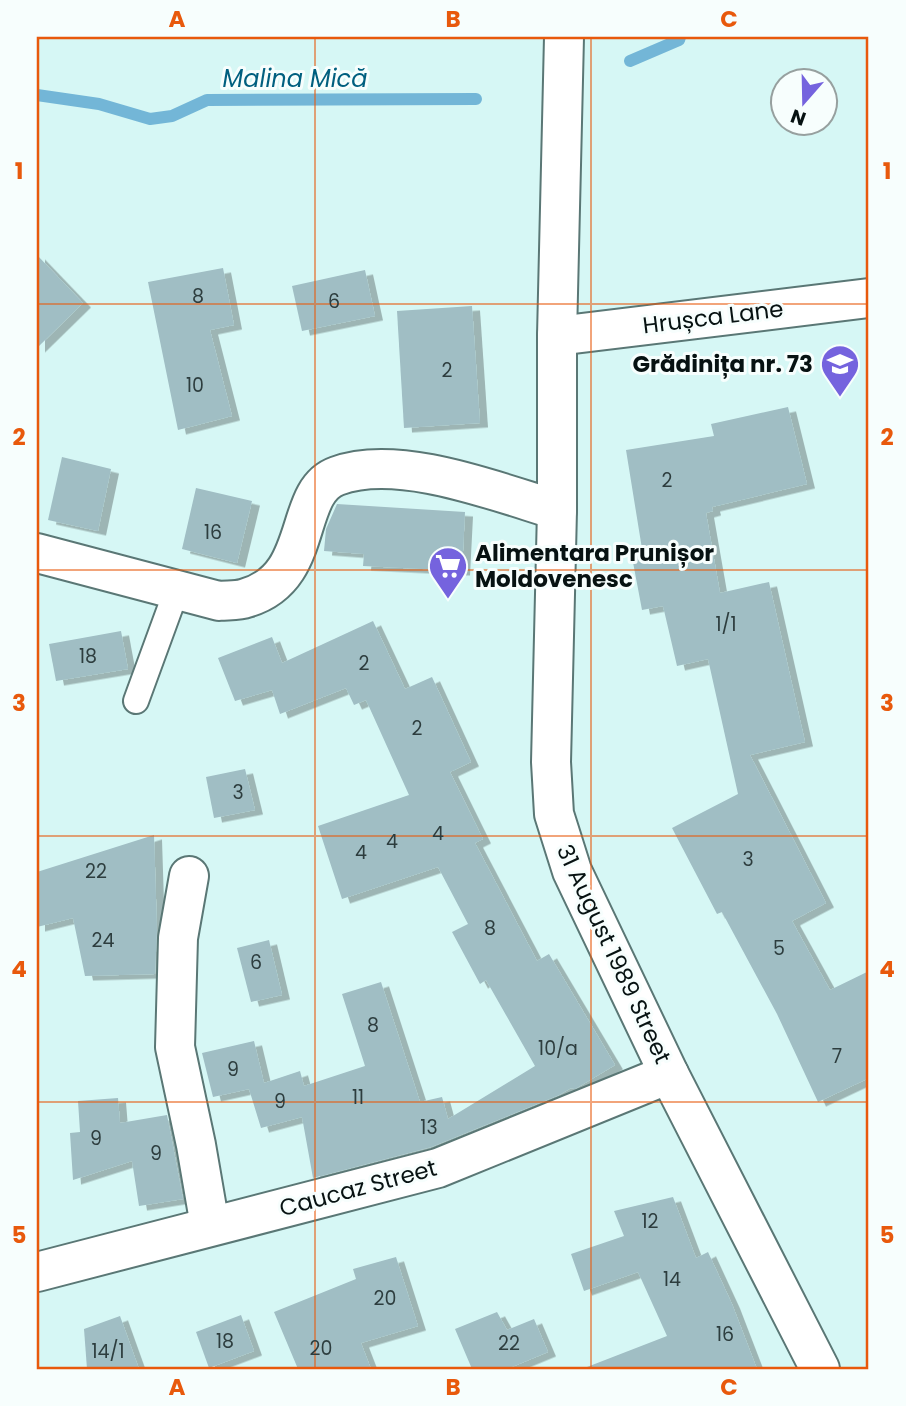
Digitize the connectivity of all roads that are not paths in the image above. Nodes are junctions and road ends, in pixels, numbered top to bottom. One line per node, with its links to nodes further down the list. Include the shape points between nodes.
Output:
1 (564, 37): 3 (street, 31 August 1989 Street)
2 (869, 298): 3 (street, Hrușca Lane)
3 (556, 336): 4 (street, 31 August 1989 Street)
4 (557, 510): 6 (street, via 439,475 398,470 335,476 315,493 298,548 273,584 246,598 219,601); 9 (street, 31 August 1989 Street, via 551,762 554,814 572,871)
5 (37, 553): 6 (street)
6 (177, 589): 7 (lane)
7 (136, 701)
8 (189, 876): 10 (street, via 178,938 175,1047)
9 (669, 1073): 10 (street, Caucaz Street, via 438,1168); 12 (street, 31 August 1989 Street)
10 (210, 1227): 11 (street, Caucaz Street)
11 (37, 1272)
12 (820, 1369)

